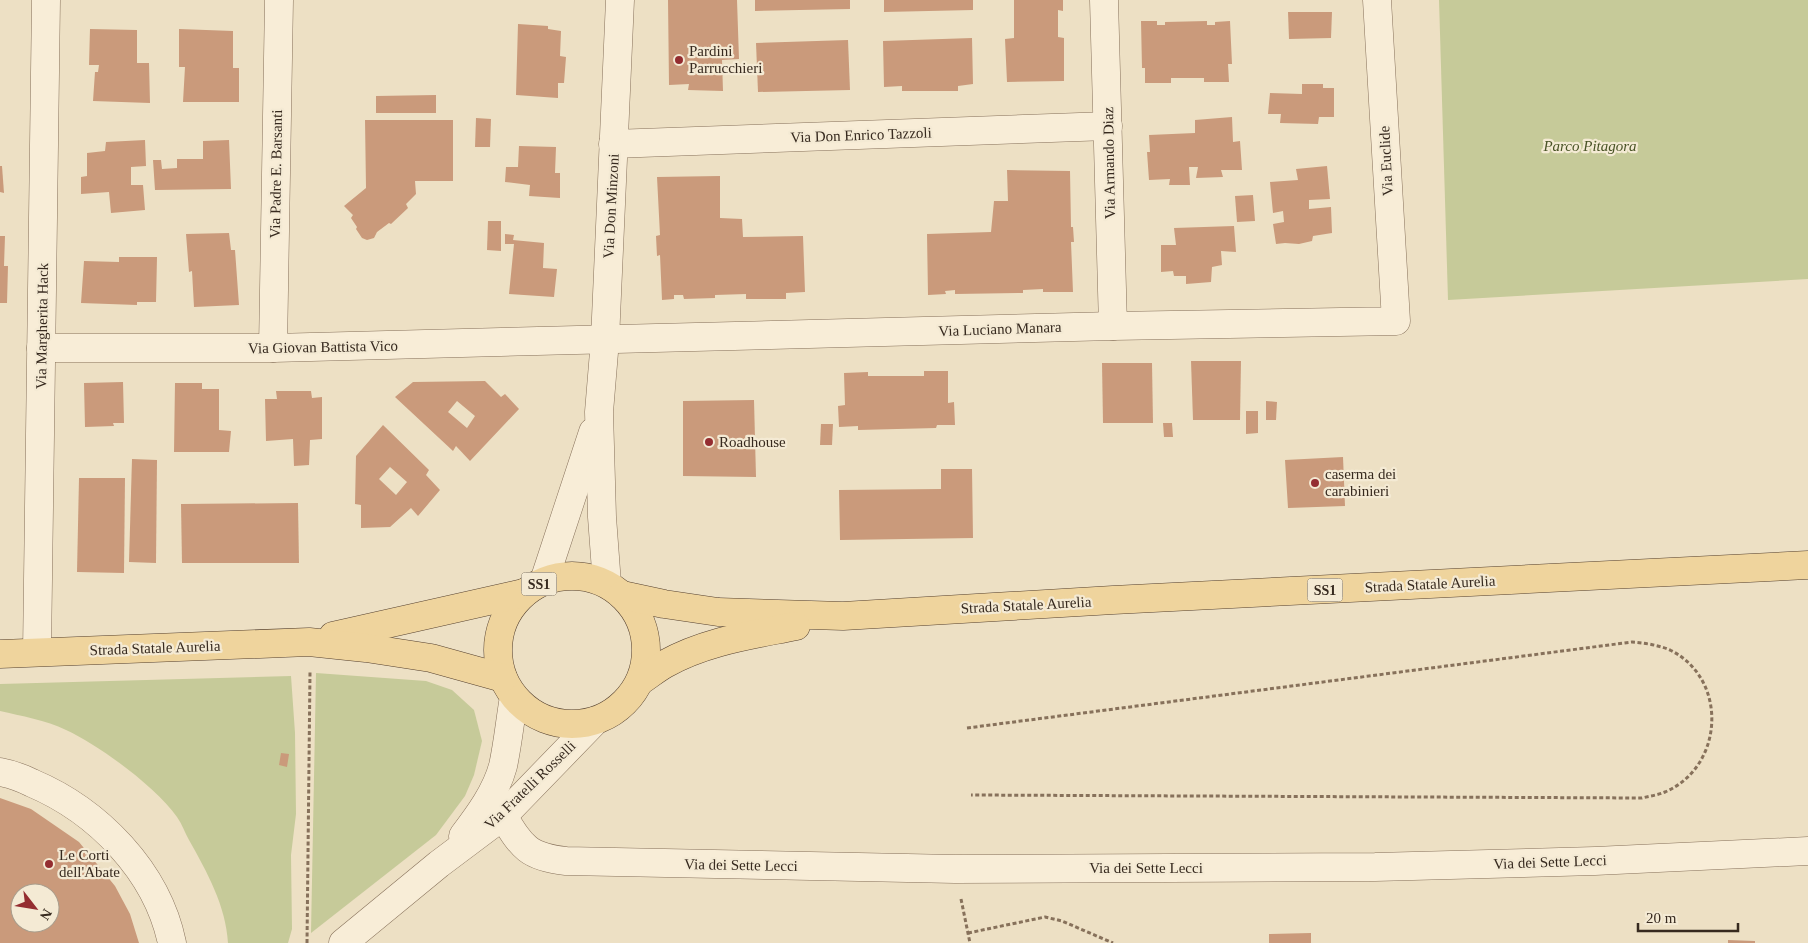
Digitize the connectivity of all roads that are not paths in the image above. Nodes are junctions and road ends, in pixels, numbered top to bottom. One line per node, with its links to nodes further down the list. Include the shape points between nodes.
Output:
1 (46, 0): 11 (street, Via Margherita Hack)
2 (279, 0): 12 (street, Via Padre E. Barsanti)
3 (620, 0): 7 (street, Via Don Minzoni)
4 (1104, 0): 6 (street, Via Armando Diaz)
5 (1377, 0): 8 (street, Via Euclide)
6 (1108, 126): 7 (street, Via Don Enrico Tazzoli); 9 (street, Via Armando Diaz)
7 (613, 144): 10 (street, Via Don Minzoni)
8 (1396, 321): 9 (street, Via Luciano Manara)
9 (1112, 326): 10 (street, Via Luciano Manara)
10 (605, 340): 12 (street, Via Giovan Battista Vico); 13 (street, Via Don Minzoni)
11 (41, 348): 12 (street, Via Giovan Battista Vico); 18 (street, Via Margherita Hack)
12 (273, 348)
13 (599, 412): 15 (street, Via Don Minzoni); 16 (street, Via Don Minzoni, via 602,517)
14 (1808, 565): 17 (main road, Strada Statale Aurelia / SS1)
15 (534, 587): 16 (main road, SS1, via 559,576 576,575 592,578); 19 (main road, Strada Statale Aurelia / SS1); 22 (main road, SS1, via 513,604 500,632 499,663)
16 (614, 589): 17 (main road, Strada Statale Aurelia / SS1, via 664,604 718,612); 21 (main road, SS1, via 633,607 646,635 645,666)
17 (843, 616): 21 (main road, Strada Statale Aurelia / SS1, via 718,642 664,664)
18 (37, 652): 19 (main road, Strada Statale Aurelia / SS1); 20 (main road, Strada Statale Aurelia / SS1)
19 (310, 653): 22 (main road, Strada Statale Aurelia / SS1, via 366,648 431,658)
20 (0, 654)
21 (640, 682): 23 (main road, SS1, via 617,710)
22 (508, 687): 23 (main road, SS1, via 536,716 565,724); 27 (street, Via Fratelli Rosselli, via 502,767 494,789 481,812)
23 (595, 721): 25 (street, Via Fratelli Rosselli)
24 (0, 772): 28 (street, via 52,792 74,804 98,824 147,879 162,908)
25 (503, 816): 26 (street, Via dei Sette Lecci, via 523,846 537,856 576,862 955,869 1375,867); 27 (street, Via Fratelli Rosselli)
26 (1808, 852)
27 (439, 864): 29 (street, Via Fratelli Rosselli)
28 (172, 943)
29 (343, 943)

